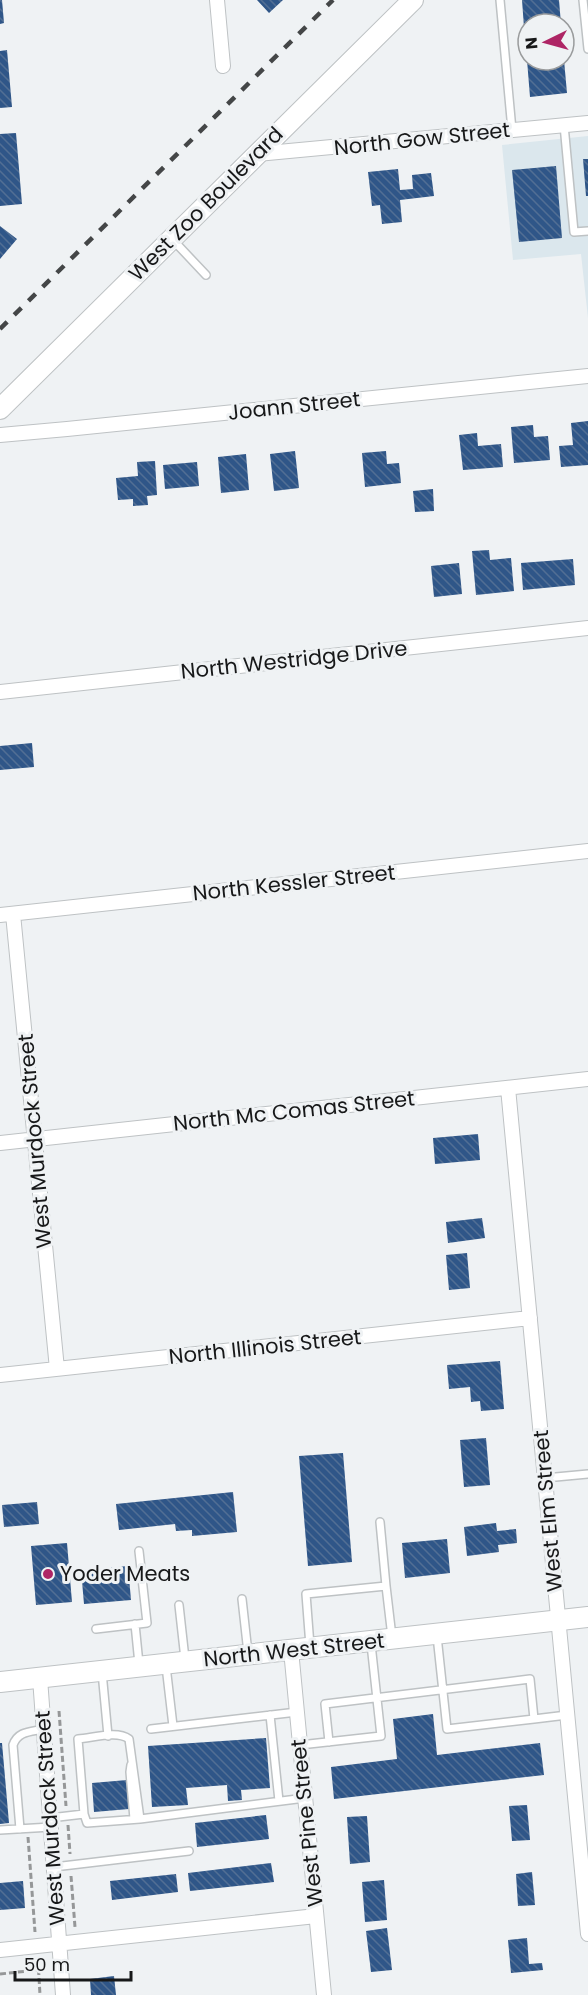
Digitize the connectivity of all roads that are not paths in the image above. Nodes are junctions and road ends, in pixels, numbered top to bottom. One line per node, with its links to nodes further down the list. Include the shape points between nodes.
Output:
1 (217, 0): 6 (street)
2 (413, 0): 10 (main road, West Zoo Boulevard)
3 (500, 0): 9 (lane)
4 (583, 0): 5 (lane)
5 (588, 49)
6 (223, 66)
7 (588, 123): 8 (street, North Gow Street)
8 (564, 125): 9 (street, North Gow Street); 11 (lane, via 574,232)
9 (512, 130): 10 (street, North Gow Street)
10 (257, 154): 12 (main road, West Zoo Boulevard)
11 (588, 231)
12 (171, 239): 13 (lane); 15 (main road, West Zoo Boulevard)
13 (206, 275)
14 (588, 376): 16 (street, Joann Street)
15 (0, 409)
16 (0, 435)
17 (588, 628): 18 (street, North Westridge Drive)
18 (0, 692)
19 (588, 851): 20 (street, North Kessler Street)
20 (7, 914): 23 (street, West Murdock Street)
21 (588, 1078): 22 (street, North Mc Comas Street)
22 (507, 1088): 23 (street, North Mc Comas Street); 25 (street, West Elm Street)
23 (35, 1139): 24 (street, North Mc Comas Street); 26 (street, West Murdock Street)
24 (0, 1143)
25 (530, 1318): 26 (street, North Illinois Street); 29 (street, West Elm Street)
26 (57, 1369): 27 (street, North Illinois Street)
27 (0, 1375)
28 (588, 1473): 29 (lane)
29 (545, 1478): 36 (street, West Elm Street)
30 (380, 1522): 32 (lane)
31 (139, 1551): 37 (lane, via 147,1623)
32 (386, 1586): 40 (lane); 42 (lane, via 306,1594)
33 (242, 1599): 44 (lane)
34 (179, 1605): 45 (lane)
35 (588, 1617): 36 (main road, North West Street)
36 (558, 1621): 39 (main road, North West Street); 54 (street, West Elm Street)
37 (135, 1624): 38 (lane); 46 (lane)
38 (96, 1629)
39 (437, 1634): 40 (main road, North West Street); 50 (lane)
40 (392, 1639): 41 (main road, North West Street)
41 (370, 1641): 42 (main road, North West Street); 51 (lane)
42 (311, 1648): 43 (main road, North West Street)
43 (291, 1650): 44 (main road, North West Street); 52 (street, West Pine Street)
44 (249, 1655): 45 (main road, North West Street)
45 (176, 1663): 46 (main road, North West Street); 56 (lane)
46 (140, 1667): 47 (main road, North West Street)
47 (102, 1671): 48 (main road, North West Street); 59 (lane)
48 (40, 1678): 49 (main road, North West Street); 57 (street, West Murdock Street)
49 (0, 1682)
50 (443, 1690): 51 (lane); 55 (lane, via 447,1729); 55 (lane, via 530,1679)
51 (377, 1698): 60 (lane, via 325,1704); 60 (lane, via 381,1736)
52 (297, 1712): 53 (lane); 61 (street, West Pine Street)
53 (270, 1715): 56 (lane); 63 (lane)
54 (567, 1715): 55 (lane); 72 (street, West Elm Street)
55 (534, 1719)
56 (173, 1726): 58 (lane)
57 (44, 1729): 66 (street, West Murdock Street); 67 (lane, via 20,1734 13,1745)
58 (151, 1729)
59 (108, 1736): 64 (lane, via 78,1739); 65 (lane, via 129,1739)
60 (328, 1742): 61 (lane)
61 (300, 1745): 62 (street, West Pine Street)
62 (305, 1798): 63 (lane); 71 (street, West Pine Street)
63 (279, 1801): 65 (lane)
64 (84, 1814): 65 (lane, via 87,1823); 66 (lane)
65 (137, 1819)
66 (50, 1823): 67 (lane); 70 (street, West Murdock Street)
67 (23, 1829): 68 (lane)
68 (0, 1830)
69 (189, 1851): 70 (lane)
70 (54, 1868): 73 (street, West Murdock Street)
71 (316, 1916): 73 (street); 76 (street, West Pine Street)
72 (588, 1934)
73 (59, 1943): 74 (street); 75 (street, West Murdock Street)
74 (0, 1950)
75 (63, 1995)
76 (324, 1995)

